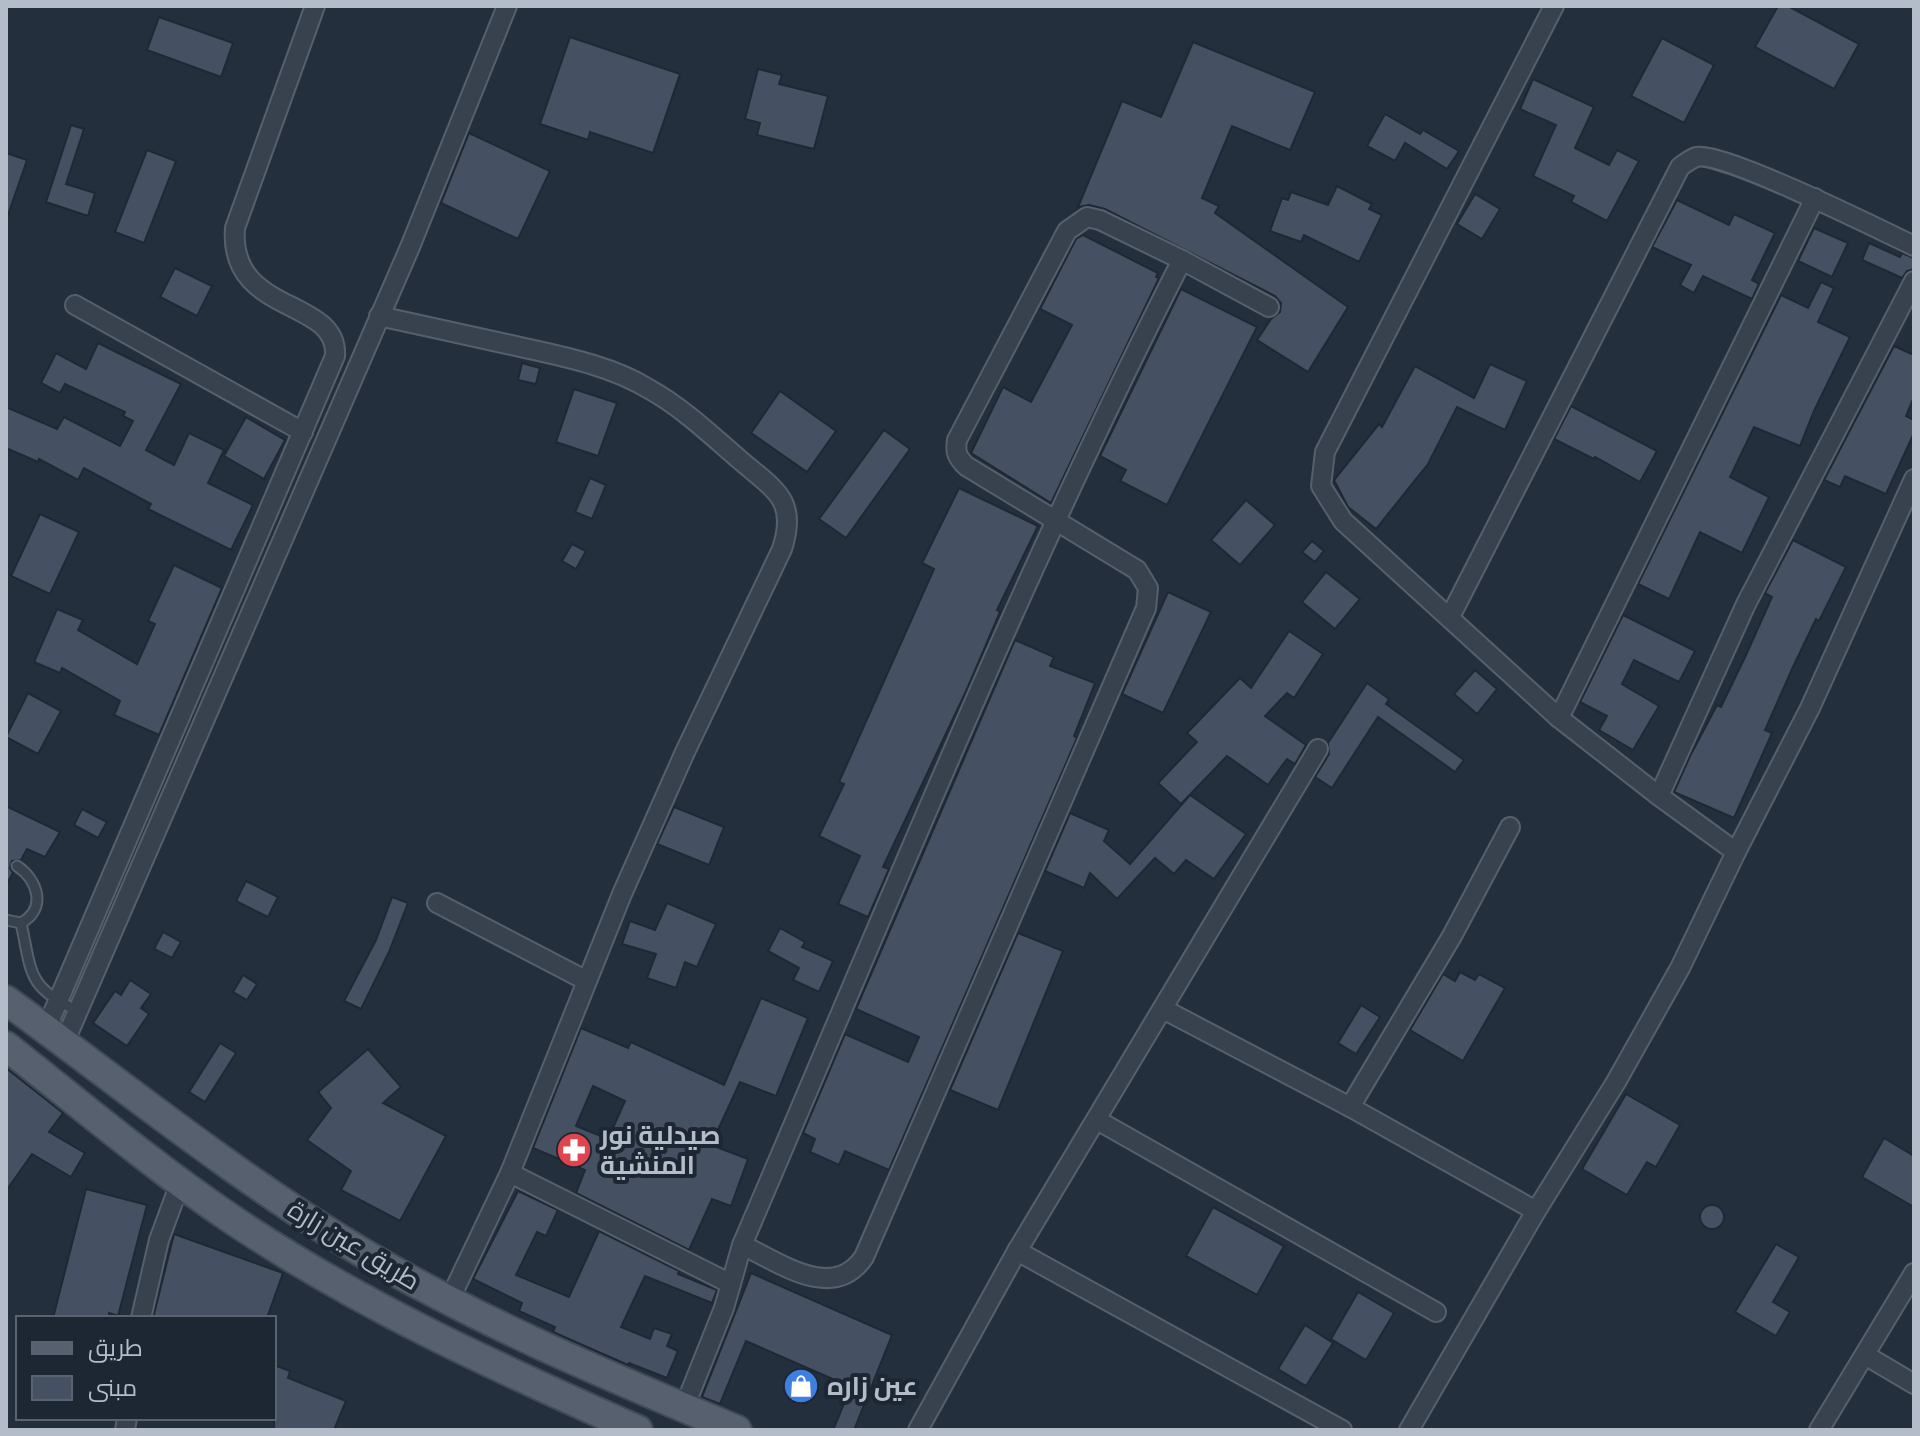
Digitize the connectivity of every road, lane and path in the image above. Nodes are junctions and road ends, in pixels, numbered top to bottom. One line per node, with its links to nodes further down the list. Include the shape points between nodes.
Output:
1 (315, 6): 11 (street, via 234,243 236,258 252,283 323,325 334,338 335,356)
2 (507, 6): 10 (street)
3 (1554, 6): 14 (street, via 1325,452 1321,486 1343,521)
4 (1815, 198): 5 (street); 14 (street, via 1716,159 1697,156 1680,167); 15 (street)
5 (1914, 246)
6 (1182, 260): 9 (street); 13 (street); 13 (street, via 1100,220 1087,217 1076,223 1067,231 957,440 955,450 966,466)
7 (1914, 281): 17 (street, via 1746,604)
8 (75, 305): 11 (street)
9 (1269, 307)
10 (379, 316): 24 (street, via 543,352 647,387 722,444 776,492 788,510 782,549); 28 (street)
11 (303, 432): 26 (street)
12 (1914, 479): 19 (street, via 1810,708)
13 (1054, 522): 36 (street); 36 (street, via 1137,570 1149,595 1020,902 859,1265 837,1279 819,1279)
14 (1450, 617): 15 (street)
15 (1559, 718): 17 (street)
16 (1318, 749): 27 (street)
17 (1659, 796): 19 (street)
18 (1510, 827): 31 (street)
19 (1736, 852): 35 (street, via 1673,981)
20 (17, 866): 23 (lane, via 31,878 37,897 33,913)
21 (437, 903): 24 (street)
22 (6, 920): 23 (lane)
23 (21, 923): 26 (lane, via 36,981)
24 (585, 980): 33 (street)
25 (6, 1000): 29 (main road, طريق عين زارة)
26 (58, 1002): 28 (lane); 29 (street)
27 (1163, 1009): 31 (street); 32 (street)
28 (78, 1011): 29 (street)
29 (55, 1036): 40 (main road, طريق عين زارة, via 270,1194)
30 (6, 1046): 34 (main road, طريق عين زارة)
31 (1350, 1107): 35 (street)
32 (1097, 1120): 37 (street); 41 (street)
33 (510, 1173): 39 (street); 40 (street)
34 (180, 1183): 42 (street, via 159,1240); 46 (main road, طريق عين زارة, via 390,1315)
35 (1536, 1211): 51 (street)
36 (742, 1245): 39 (street)
37 (1017, 1251): 49 (street); 50 (street)
38 (1914, 1273): 43 (street)
39 (731, 1284): 45 (street)
40 (449, 1301): 45 (main road, طريق عين زارة)
41 (1436, 1312)
42 (141, 1316)
43 (1865, 1355): 44 (street); 52 (street)
44 (1914, 1384)
45 (684, 1408): 48 (main road, طريق عين زارة)
46 (596, 1421): 47 (main road, طريق عين زارة)
47 (638, 1430)
48 (737, 1430)
49 (918, 1430)
50 (1342, 1430)
51 (1409, 1430)
52 (1819, 1430)

